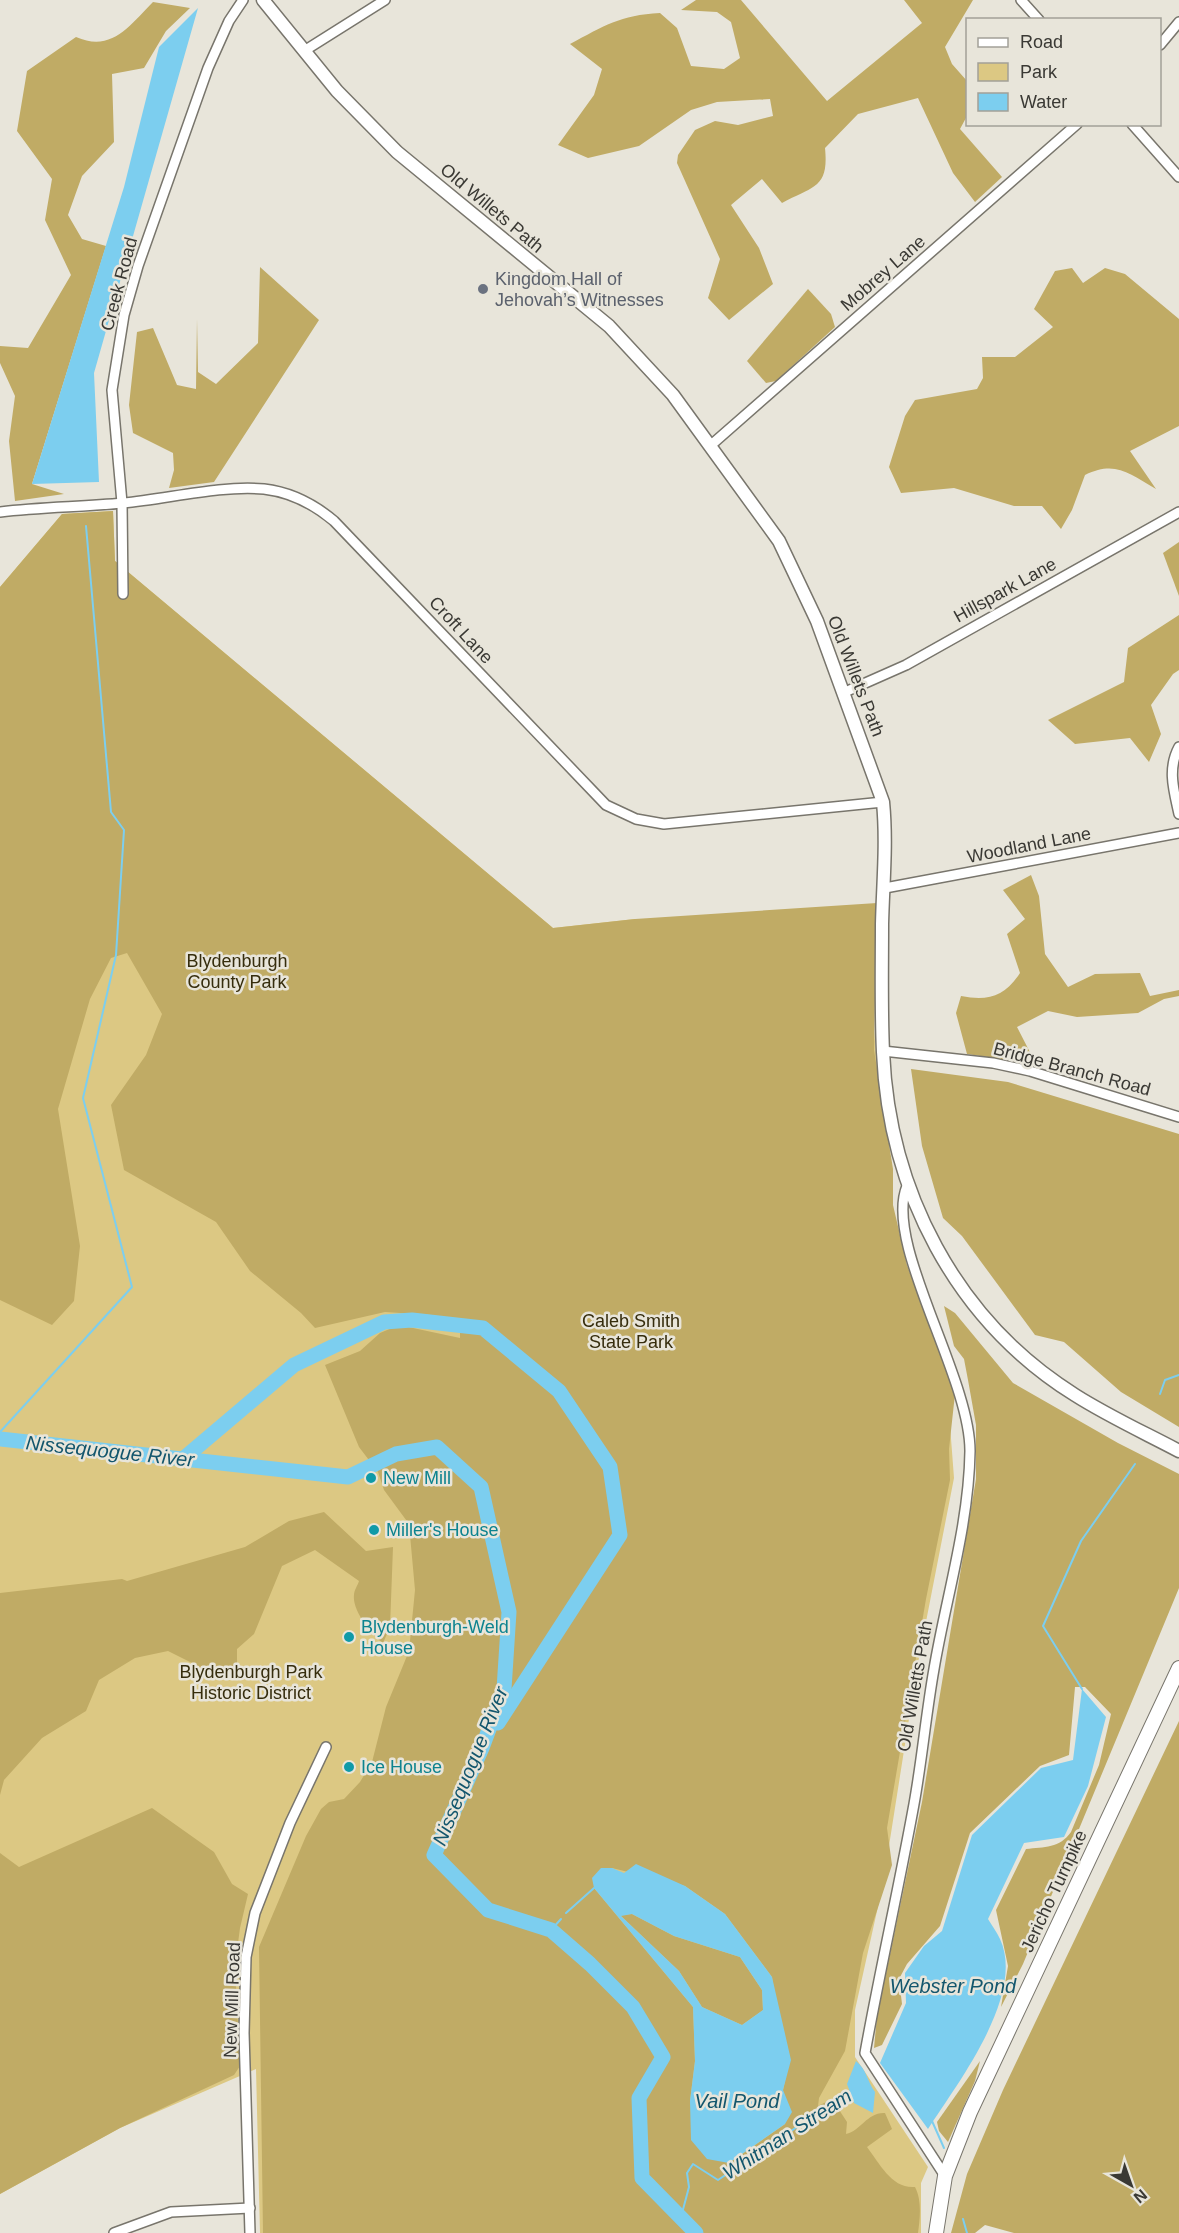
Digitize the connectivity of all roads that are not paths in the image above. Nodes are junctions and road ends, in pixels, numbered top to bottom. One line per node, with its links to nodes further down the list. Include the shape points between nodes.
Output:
1 (243, 0): 13 (street, Creek Road, via 208,68 124,315 112,390)
2 (263, 0): 8 (main road, Old Willets Path)
3 (385, 0): 8 (street)
4 (1021, 0): 5 (street)
5 (1037, 18)
6 (1179, 22): 7 (street)
7 (1161, 44)
8 (304, 51): 12 (main road, Old Willets Path, via 397,152 609,326 672,395)
9 (1075, 126): 12 (street, Mobrey Lane)
10 (1134, 126): 11 (street)
11 (1179, 177)
12 (710, 446): 17 (main road, Old Willets Path, via 779,541)
13 (122, 503): 14 (street, Croft Lane); 16 (street, Creek Road); 19 (street, Croft Lane, via 265,489 322,511 352,538 587,788 606,806 636,819 664,824)
14 (0, 512)
15 (1179, 512): 17 (street, Hillspark Lane, via 906,665)
16 (123, 594)
17 (845, 692): 19 (main road, Old Willets Path)
18 (1179, 747): 20 (street, via 1172,761)
19 (883, 802): 22 (main road, Old Willets Path)
20 (1179, 814)
21 (1179, 833): 22 (street, Woodland Lane)
22 (885, 888): 23 (main road, Old Willets Path)
23 (883, 1051): 24 (street, Bridge Branch Road, via 1011,1067); 25 (main road, Old Willets Path, via 889,1114)
24 (1179, 1117)
25 (907, 1186): 26 (main road, Old Willets Path, via 959,1285 1012,1346 1074,1395); 29 (street, Old Willetts Path, via 901,1200 907,1247 957,1381 970,1448 968,1490 934,1669 915,1800 865,2053)
26 (1179, 1451)
27 (1179, 1668): 29 (main road, Jericho Turnpike, via 970,2112)
28 (326, 1747): 30 (street, New Mill Road, via 255,1912 246,1957 244,2033)
29 (945, 2176): 33 (main road, Jericho Turnpike)
30 (250, 2208): 31 (street, via 171,2212); 32 (street, New Mill Road)
31 (114, 2233)
32 (250, 2233)
33 (936, 2233)

